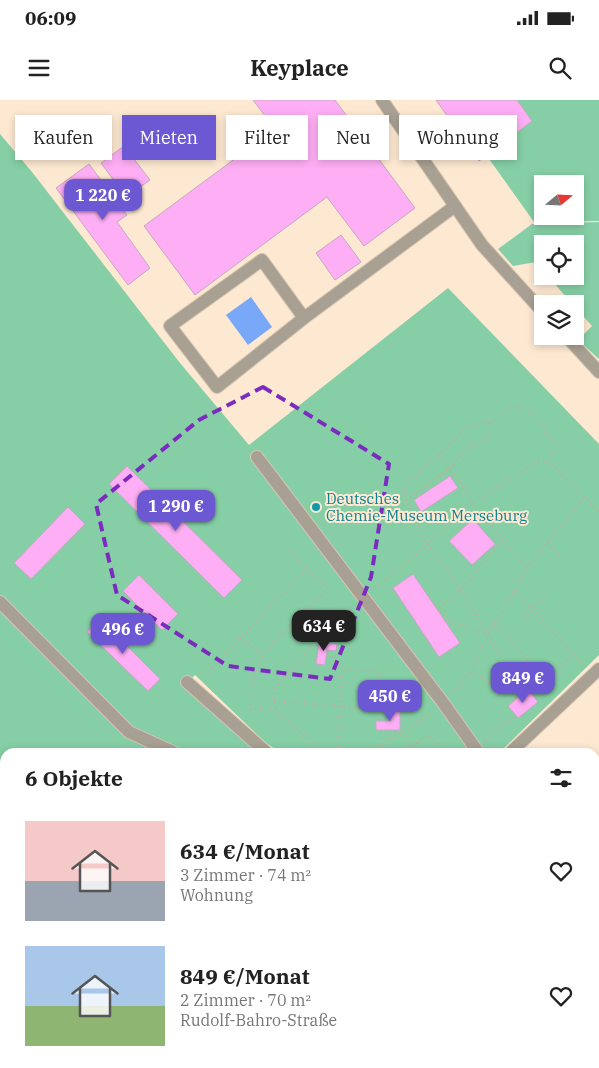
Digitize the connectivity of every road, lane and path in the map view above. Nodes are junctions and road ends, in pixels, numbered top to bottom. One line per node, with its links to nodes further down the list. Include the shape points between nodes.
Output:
1 (382, 100): 2 (street)
2 (455, 206): 3 (street, via 482,245); 4 (street)
3 (534, 302)
4 (304, 318): 4 (street, via 218,387 170,326 262,260)
5 (574, 345): 6 (street)
6 (599, 372)
7 (489, 423): 8 (path, via 486,421 468,427); 10 (path, via 512,406 536,413 555,445); 11 (path, via 490,434 486,440 462,453)
8 (438, 455): 11 (path); 13 (path, via 404,488)
9 (256, 457): 26 (street)
10 (550, 462): 12 (path); 14 (path, via 538,461)
11 (450, 470): 13 (path); 14 (path)
12 (585, 497): 15 (path); 17 (path)
13 (406, 501): 18 (path)
14 (472, 503): 16 (path); 18 (path)
15 (599, 512)
16 (502, 539): 22 (path); 23 (path)
17 (547, 543): 20 (path); 22 (path)
18 (427, 544): 23 (path); 26 (path)
19 (286, 546): 21 (path)
20 (559, 556)
21 (307, 568): 29 (path, via 328,590); 33 (path)
22 (527, 568): 24 (path)
23 (461, 590): 32 (path); 32 (path, via 439,609 448,621)
24 (515, 591): 28 (path); 31 (path)
25 (544, 594): 28 (path)
26 (363, 598): 34 (path); 48 (street)
27 (0, 602): 57 (street, via 129,732)
28 (532, 608): 30 (path); 36 (path)
29 (296, 618): 34 (path); 37 (path)
30 (524, 619)
31 (494, 622): 32 (path); 43 (path)
32 (488, 635): 35 (path); 41 (path)
33 (240, 638): 37 (path); 40 (path)
34 (316, 640): 47 (path, via 275,688)
35 (499, 653)
36 (572, 654): 42 (path); 43 (path, via 556,671)
37 (264, 656): 50 (path, via 250,695 251,710)
38 (333, 656): 39 (path)
39 (342, 670): 49 (path); 51 (path, via 379,671)
40 (208, 672)
41 (471, 672): 45 (path, via 508,692); 48 (path)
42 (596, 672): 64 (street)
43 (543, 677): 45 (path)
44 (187, 682): 58 (street)
45 (514, 692): 46 (path)
46 (516, 700)
47 (274, 701): 49 (path); 50 (path)
48 (444, 704): 54 (path); 62 (street)
49 (340, 706): 51 (path); 60 (path)
50 (276, 708): 59 (path, via 277,713)
51 (377, 709): 52 (path)
52 (384, 715)
53 (515, 715): 63 (path)
54 (401, 732): 56 (path); 61 (path)
55 (438, 744): 56 (path, via 431,737)
56 (412, 747)
57 (164, 748)
58 (261, 748)
59 (318, 748)
60 (338, 748)
61 (375, 748)
62 (476, 748)
63 (479, 748)
64 (515, 748)

